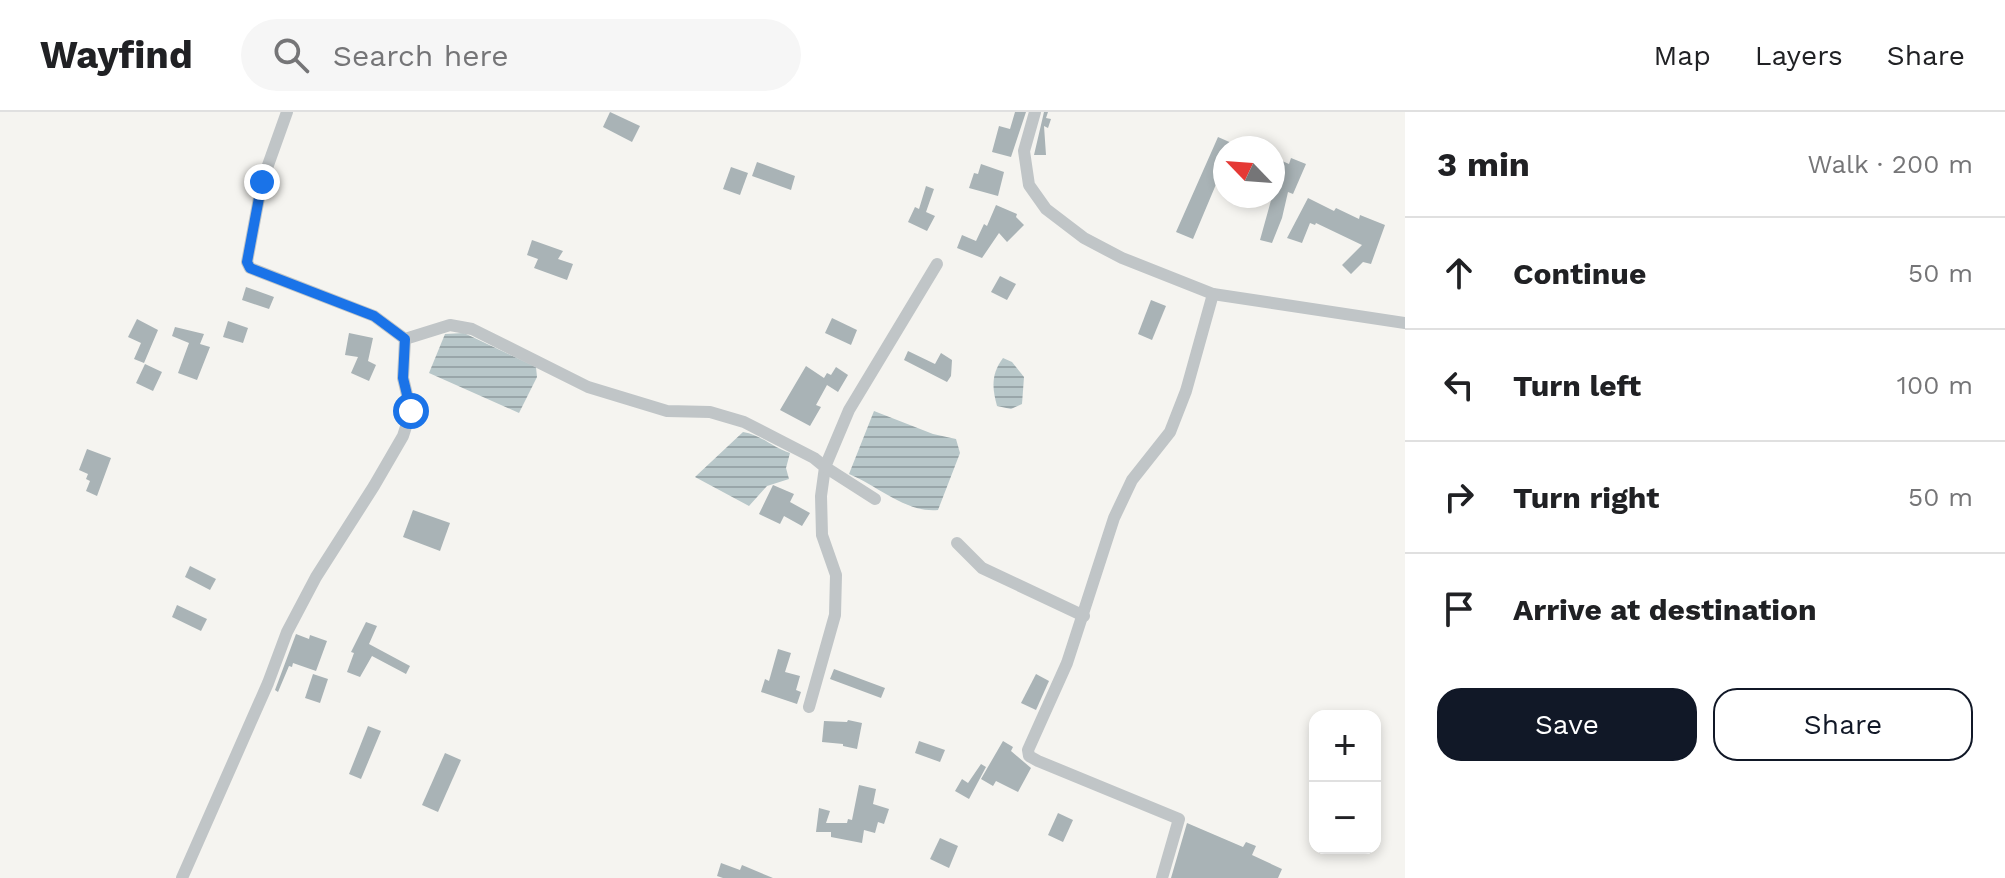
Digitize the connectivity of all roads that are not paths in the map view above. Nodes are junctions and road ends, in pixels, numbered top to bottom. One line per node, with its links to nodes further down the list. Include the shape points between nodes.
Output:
1 (287, 112): 6 (street, via 262,182 250,268 374,316)
2 (1035, 112): 4 (street, via 1024,151 1029,185 1046,209 1122,258)
3 (937, 264): 7 (street, via 849,410)
4 (1213, 294): 5 (street); 10 (street, via 1170,432 1132,480 1114,518)
5 (1405, 323)
6 (405, 339): 7 (street, via 450,325 472,329 588,387 667,411 710,412 744,422); 12 (street, via 403,378 411,411 403,436 287,632)
7 (825, 467): 8 (street); 11 (street, via 822,535 836,575 835,615)
8 (875, 499)
9 (957, 543): 10 (street, via 982,568)
10 (1084, 616): 13 (street, via 1029,756 1179,819)
11 (809, 707)
12 (182, 878)
13 (1162, 878)

